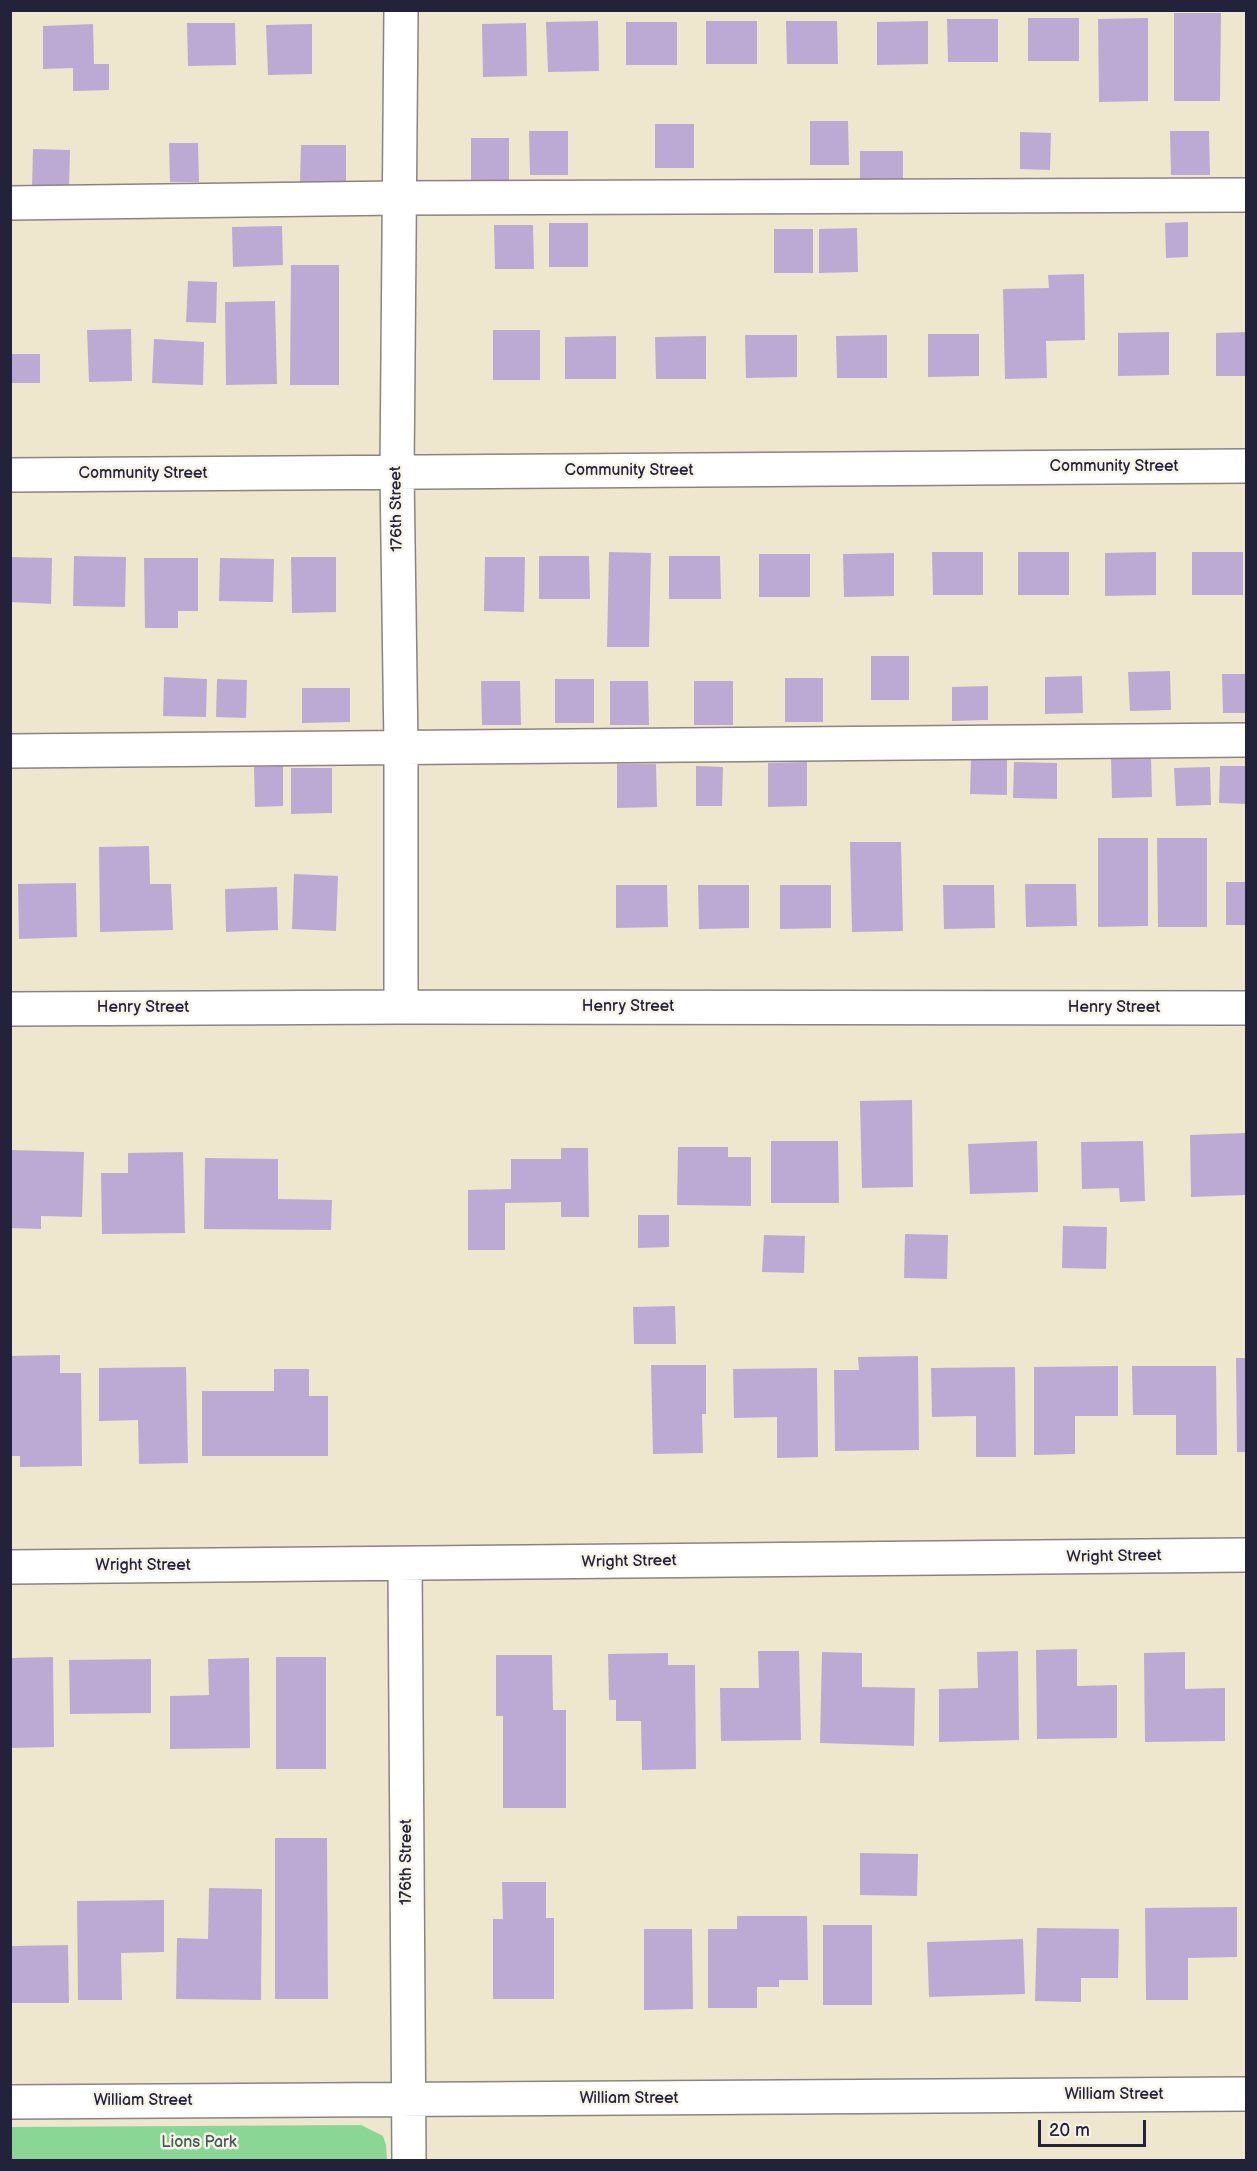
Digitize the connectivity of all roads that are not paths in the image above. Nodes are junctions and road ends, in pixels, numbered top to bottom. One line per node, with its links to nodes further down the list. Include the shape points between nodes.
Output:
1 (401, 10): 3 (street, 176th Street)
2 (1246, 195): 3 (street)
3 (399, 198): 4 (street); 6 (street, 176th Street)
4 (10, 203)
5 (1246, 466): 6 (street, Community Street)
6 (397, 473): 7 (street, Community Street); 9 (street, 176th Street)
7 (10, 475)
8 (1246, 740): 9 (street)
9 (401, 748): 10 (street); 11 (street, 176th Street)
10 (10, 751)
11 (401, 1006): 12 (street, Henry Street); 13 (street, Henry Street)
12 (1246, 1008)
13 (10, 1010)
14 (1246, 1556): 15 (street, Wright Street)
15 (405, 1564): 16 (street, Wright Street); 18 (street, 176th Street)
16 (10, 1567)
17 (1246, 2094): 18 (street, William Street)
18 (408, 2100): 19 (street, William Street); 20 (street, 176th Street)
19 (10, 2102)
20 (409, 2160)

